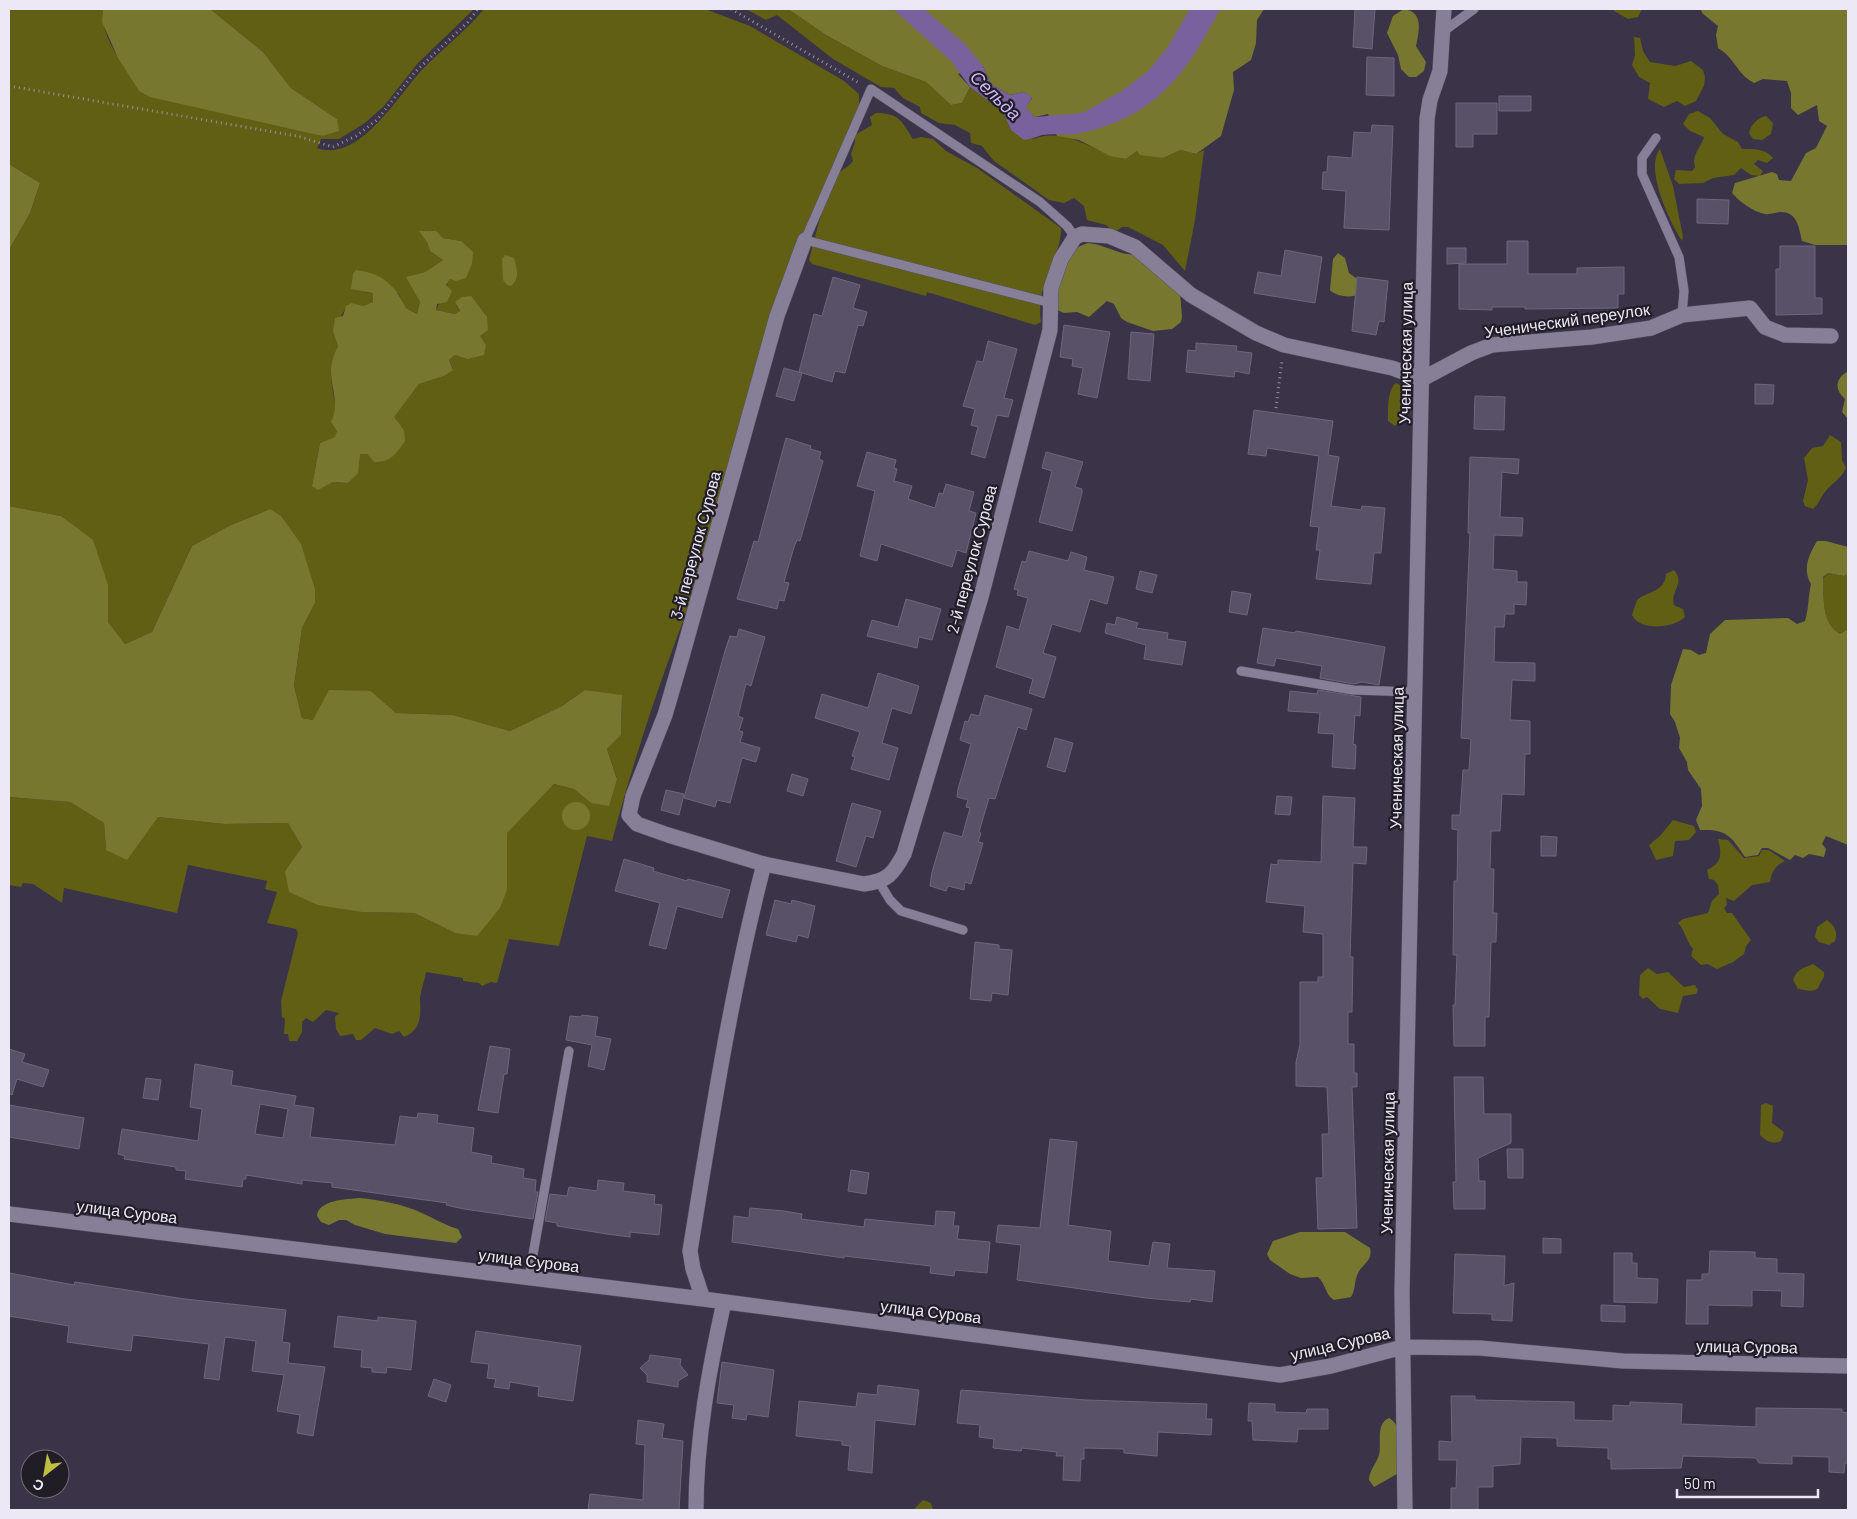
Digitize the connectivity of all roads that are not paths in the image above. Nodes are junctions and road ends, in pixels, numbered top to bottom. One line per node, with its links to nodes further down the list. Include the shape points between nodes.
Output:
1 (1444, 9): 3 (street, Ученическая улица)
2 (1474, 9): 3 (lane)
3 (1444, 31): 10 (street, Ученическая улица, via 1440,71 1430,100 1428,119)
4 (1656, 138): 8 (lane, via 1642,158 1642,174 1679,258 1684,291)
5 (1075, 237): 6 (lane, via 1040,202 871,89); 7 (street, 2-й переулок Сурова, via 1061,259 1050,288); 10 (street, via 1082,234 1109,236 1135,247 1191,295 1256,333 1284,345 1392,368)
6 (806, 240): 7 (lane); 13 (street, 3-й переулок Сурова, via 777,316 665,715 633,796 629,815 637,824 668,836)
7 (1051, 303): 14 (street, 2-й переулок Сурова, via 1050,330 981,597 904,854 894,872)
8 (1682, 315): 9 (street, Ученический переулок, via 1750,308 1765,327 1785,335); 10 (street, Ученический переулок, via 1651,328 1592,337 1492,345 1471,352)
9 (1830, 336)
10 (1422, 379): 12 (street, Ученическая улица)
11 (1241, 671): 12 (lane, via 1354,690)
12 (1415, 692): 21 (street, Ученическая улица)
13 (764, 864): 14 (street, via 864,884); 19 (street, via 746,934 690,1251)
14 (879, 882): 15 (lane, via 901,911)
15 (963, 930)
16 (570, 1051): 18 (lane)
17 (9, 1214): 18 (street, улица Сурова)
18 (529, 1277): 19 (street, улица Сурова)
19 (703, 1299): 20 (street, улица Сурова)
20 (724, 1302): 21 (street, улица Сурова, via 1280,1374 1331,1366); 23 (street, via 710,1367)
21 (1403, 1347): 22 (street, улица Сурова, via 1480,1348 1623,1361); 24 (street, Ученическая улица)
22 (1848, 1366)
23 (696, 1510)
24 (1405, 1510)

